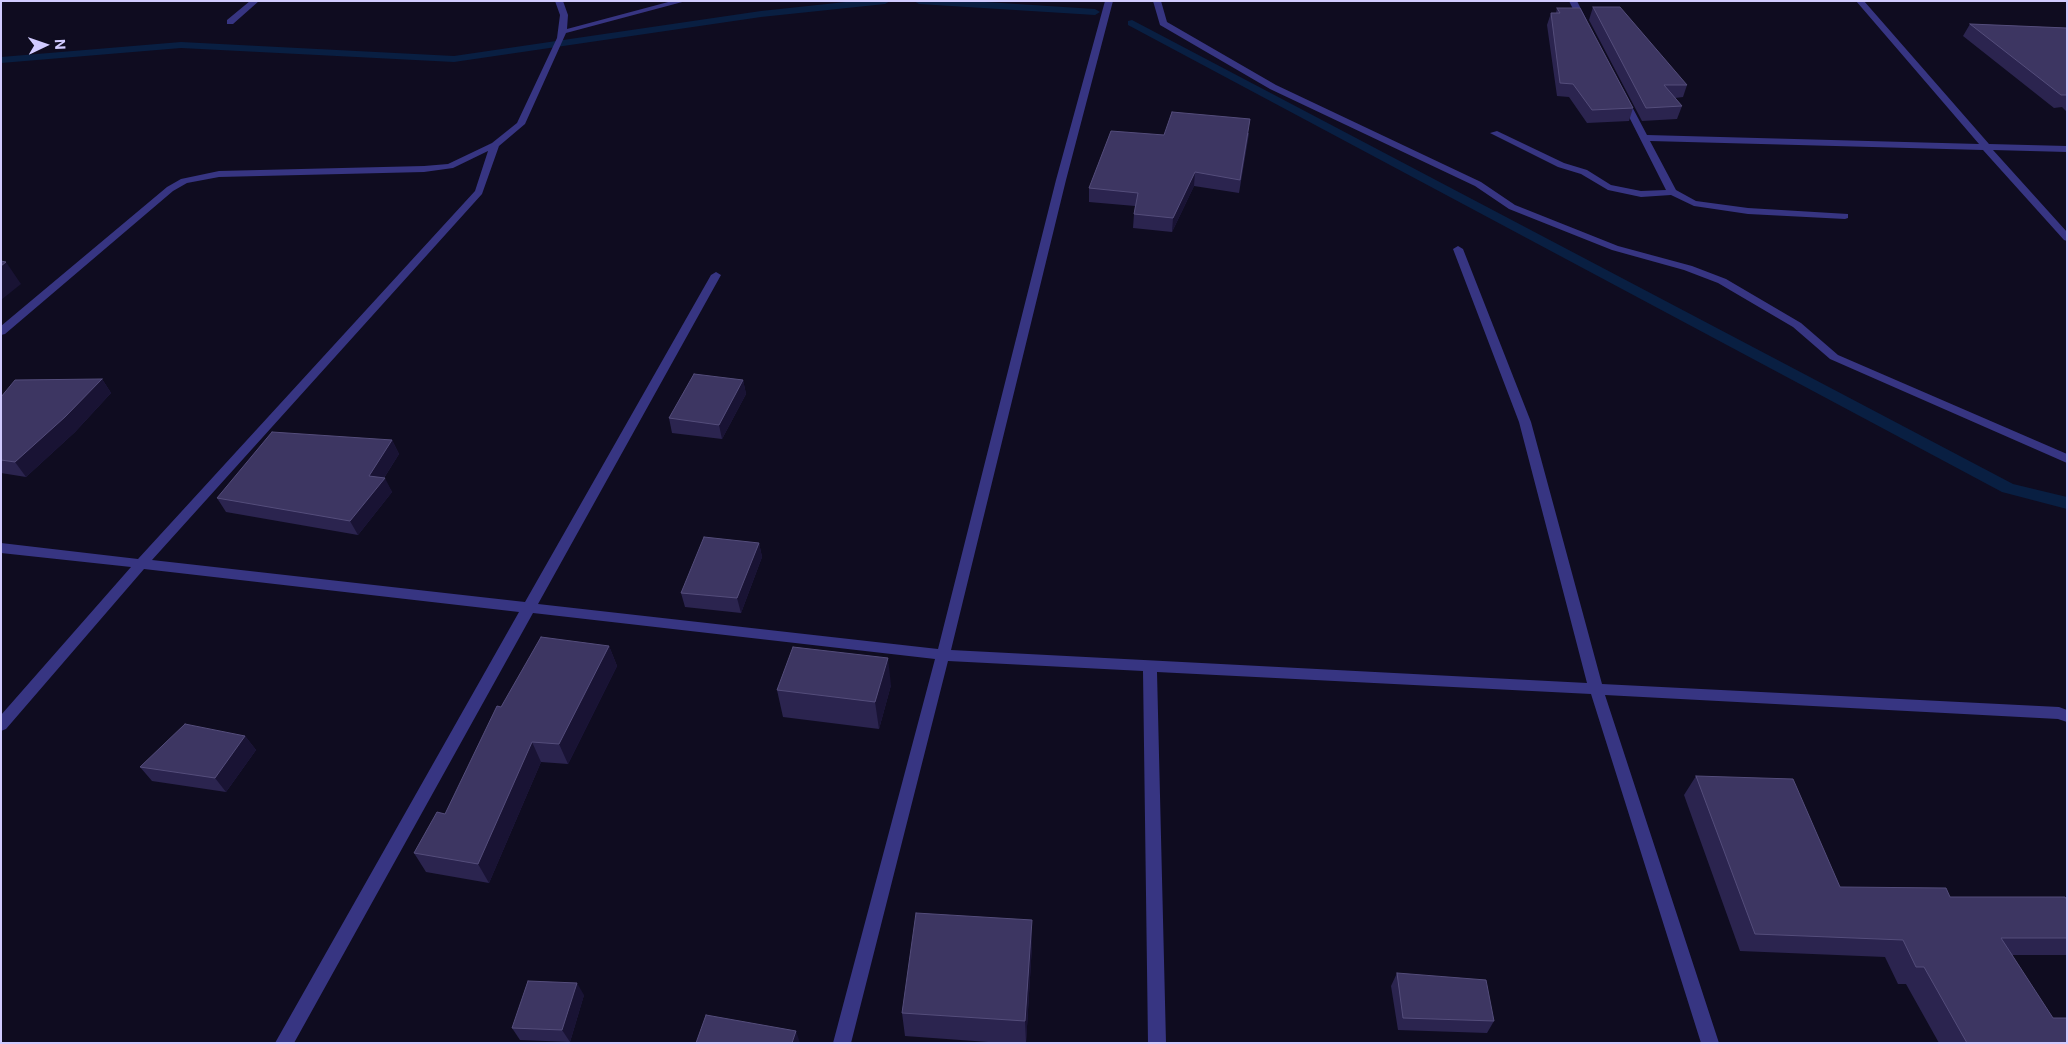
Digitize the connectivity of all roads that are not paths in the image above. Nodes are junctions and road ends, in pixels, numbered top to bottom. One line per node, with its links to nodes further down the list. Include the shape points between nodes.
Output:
1 (255, 1): 8 (street)
2 (559, 1): 10 (street, via 564,15)
3 (682, 1): 10 (street)
4 (1109, 1): 27 (street, via 1060,180)
5 (1157, 1): 23 (street, via 1162,23 1273,87 1478,184 1512,207 1615,248 1722,281 1797,325 1834,357)
6 (1573, 1): 9 (street)
7 (1860, 1): 15 (street)
8 (230, 22)
9 (1586, 27)
10 (562, 35): 14 (street, via 521,124)
11 (1622, 95): 13 (street)
12 (1494, 133): 17 (street, via 1561,165 1584,172 1608,187 1641,194)
13 (1644, 138): 15 (street); 17 (street)
14 (494, 145): 22 (street, via 442,167 219,174 184,181 170,189); 25 (street, via 479,192)
15 (1986, 147): 16 (street); 19 (street)
16 (2067, 149)
17 (1672, 192): 18 (street, via 1694,203 1739,210)
18 (1846, 216)
19 (2067, 238)
20 (1458, 249): 29 (street, via 1525,422)
21 (716, 275): 26 (street)
22 (1, 332)
23 (2067, 459)
24 (1, 548): 25 (street)
25 (141, 564): 26 (street); 31 (street)
26 (529, 608): 27 (street); 32 (street)
27 (943, 655): 28 (street); 33 (street)
28 (1150, 666): 29 (street); 34 (street)
29 (1596, 689): 30 (street); 35 (street)
30 (2064, 718)
31 (1, 725)
32 (284, 1043)
33 (842, 1043)
34 (1157, 1043)
35 (1710, 1043)

